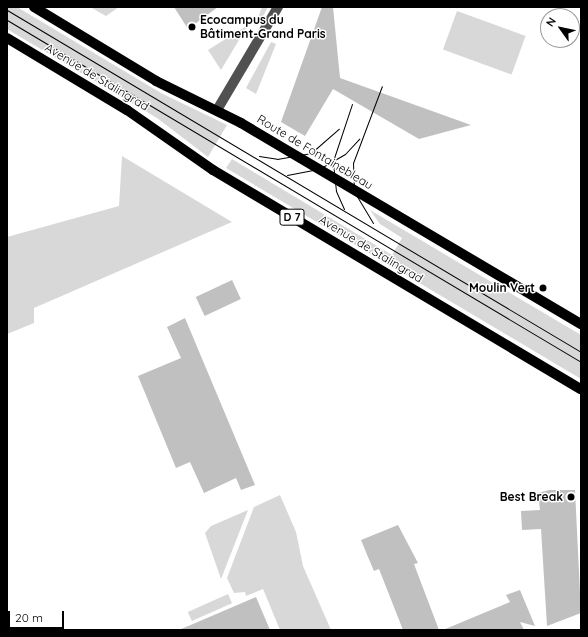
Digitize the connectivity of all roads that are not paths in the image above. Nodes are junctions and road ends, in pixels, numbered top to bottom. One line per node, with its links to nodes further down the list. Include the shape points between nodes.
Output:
1 (34, 7): 4 (main road, Route de Fontainebleau, via 156,81)
2 (278, 7): 4 (street)
3 (7, 38): 6 (main road, Avenue de Stalingrad / D 7, via 134,114 213,170)
4 (217, 110): 5 (main road, Route de Fontainebleau)
5 (581, 324)
6 (581, 389)

